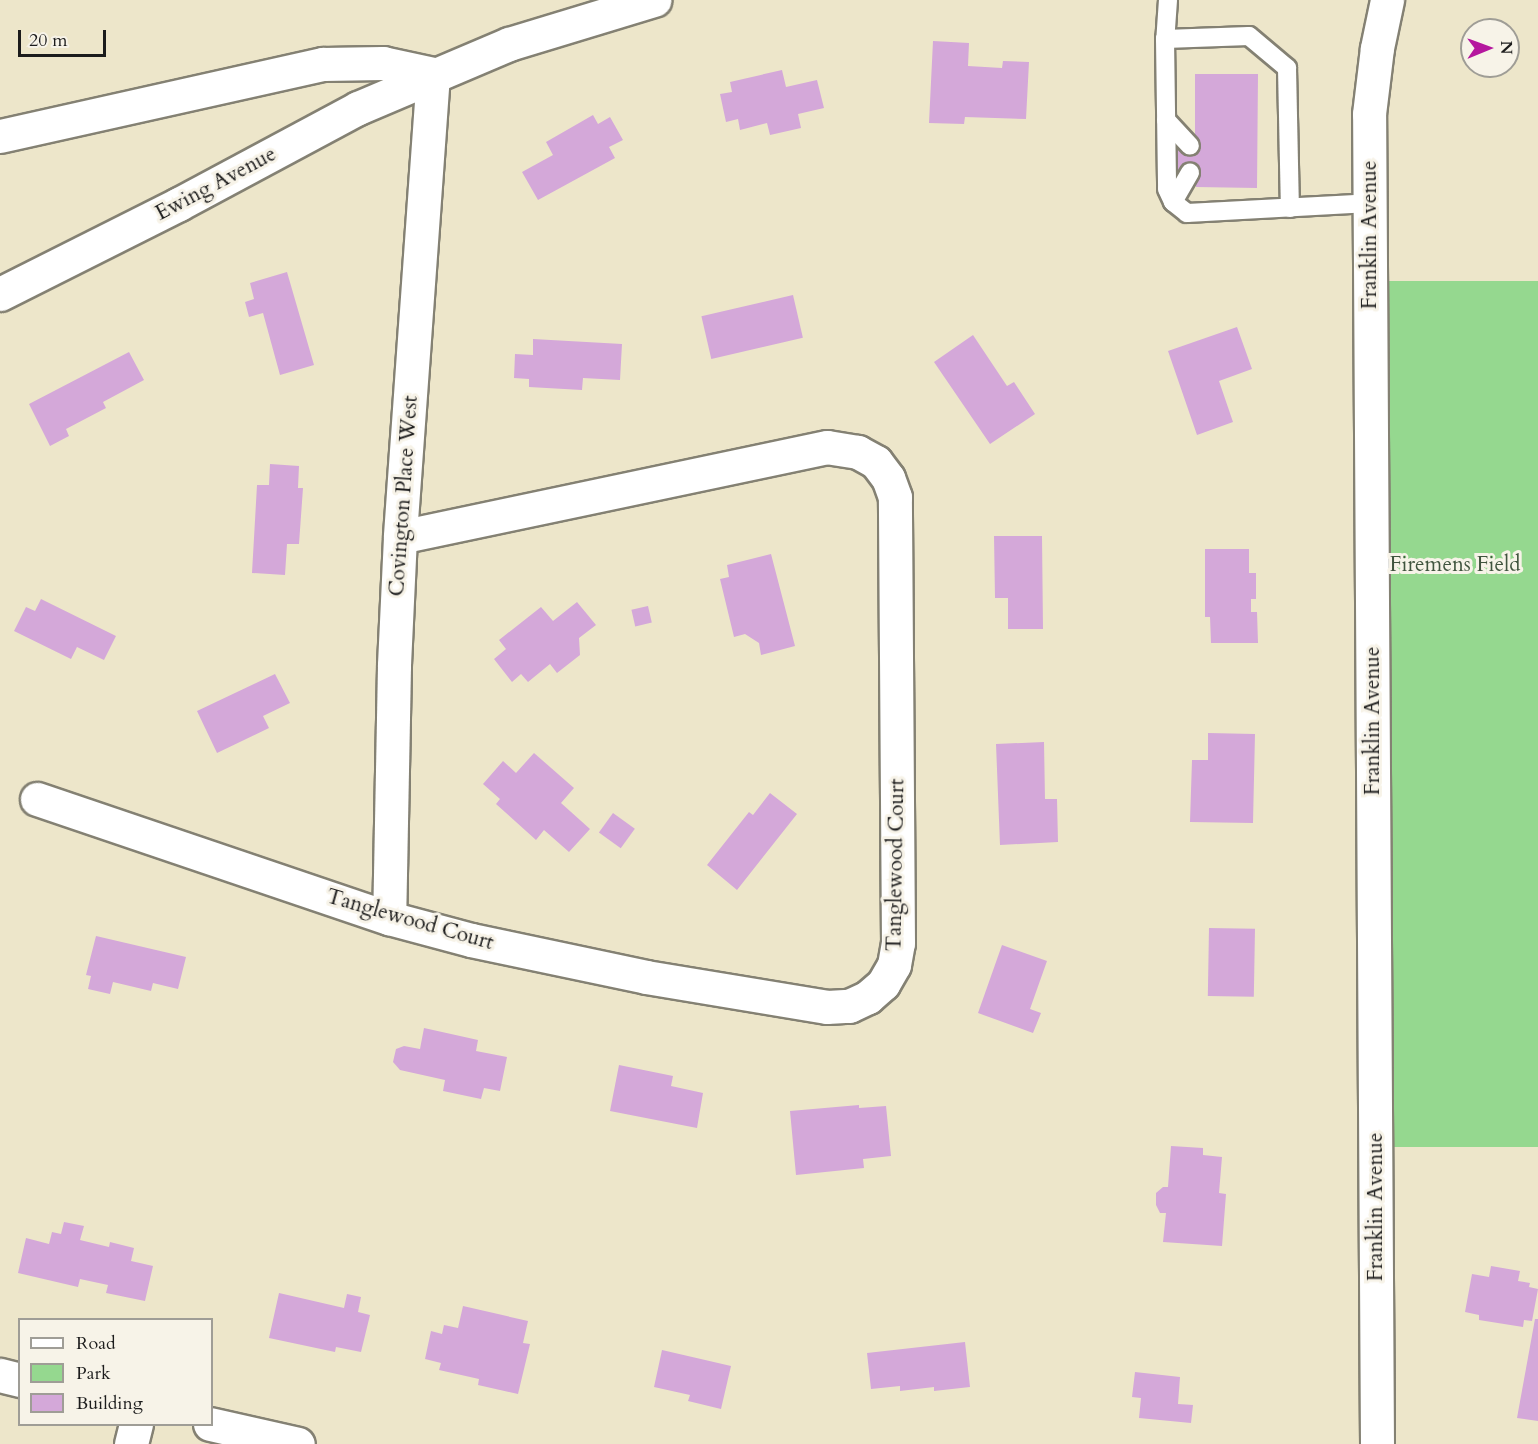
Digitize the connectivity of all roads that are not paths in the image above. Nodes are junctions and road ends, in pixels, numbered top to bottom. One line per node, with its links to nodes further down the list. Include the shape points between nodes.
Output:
1 (654, 0): 5 (street, Ewing Avenue, via 509,45)
2 (1168, 0): 4 (lane)
3 (1387, 0): 11 (street, Franklin Avenue, via 1369,114)
4 (1165, 39): 6 (lane); 12 (lane, via 1249,36 1287,68)
5 (433, 74): 7 (street, via 383,63 323,64); 13 (street, Ewing Avenue, via 358,108); 14 (street, Covington Place West)
6 (1166, 120): 8 (lane); 10 (lane, via 1167,189)
7 (0, 136)
8 (1190, 146)
9 (1190, 172): 10 (lane)
10 (1173, 202): 12 (lane, via 1186,213)
11 (1370, 203): 12 (lane); 23 (street, Franklin Avenue)
12 (1290, 208)
13 (0, 294)
14 (400, 537): 16 (street, Covington Place West); 16 (street, Tanglewood Court, via 827,447 858,452 876,462 895,497 898,943 894,965 883,984 849,1006 827,1007 646,977 471,940)
15 (37, 799): 16 (street, Tanglewood Court)
16 (389, 918)
17 (0, 1375): 18 (street)
18 (18, 1380)
19 (136, 1426): 21 (street)
20 (213, 1426): 22 (street)
21 (131, 1444)
22 (298, 1444)
23 (1377, 1444)

